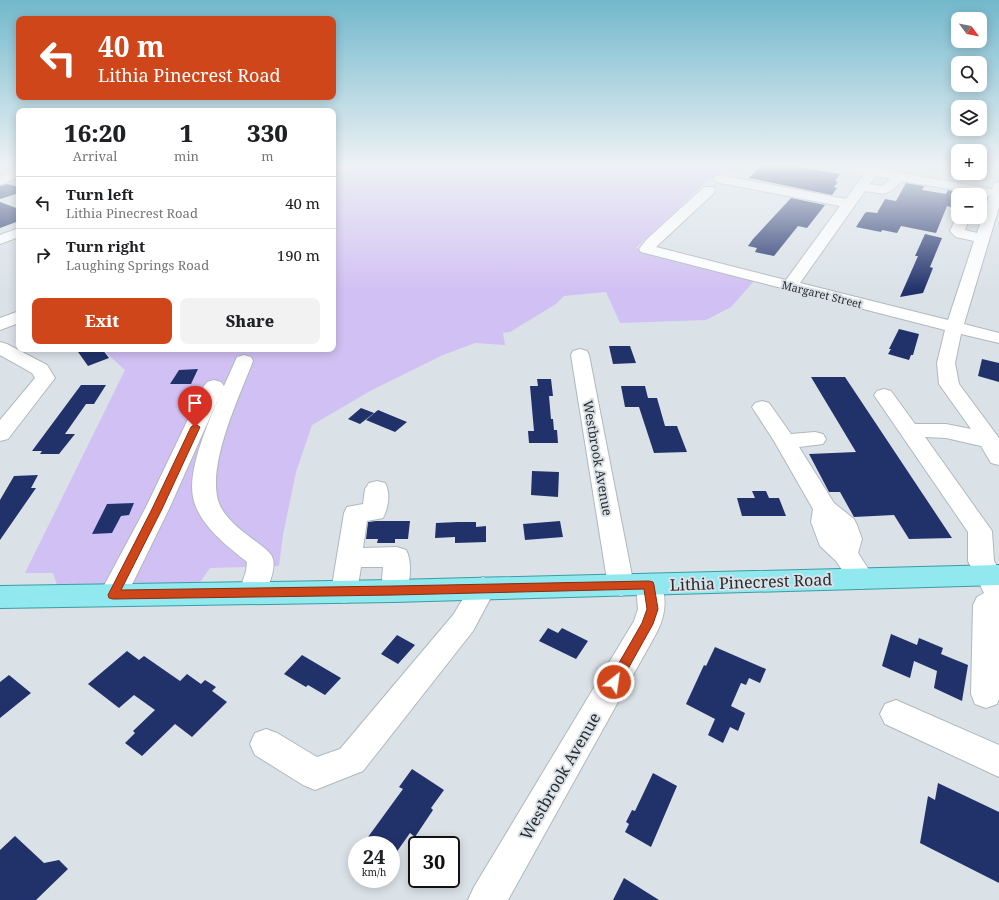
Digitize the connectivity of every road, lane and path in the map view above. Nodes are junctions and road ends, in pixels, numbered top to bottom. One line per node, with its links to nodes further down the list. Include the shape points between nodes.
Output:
1 (690, 207): 8 (street, Margaret Street, via 646,249)
2 (847, 207): 8 (street)
3 (960, 224): 6 (street, via 958,231 961,234)
4 (983, 224): 6 (street)
5 (16, 233): 7 (street)
6 (982, 238): 11 (street)
7 (0, 240)
8 (790, 286): 11 (street, Margaret Street)
9 (16, 317): 10 (street)
10 (0, 325)
11 (954, 327): 12 (street, Margaret Street); 19 (street, via 946,363 949,384)
12 (999, 338)
13 (0, 348): 22 (street, via 40,369 45,378)
14 (580, 355): 29 (street, Westbrook Avenue)
15 (244, 361): 33 (street, via 220,420 203,483 205,498 221,524 260,559)
16 (214, 386): 35 (street, via 157,509)
17 (884, 395): 20 (street)
18 (762, 407): 24 (street)
19 (978, 424): 21 (street); 25 (street)
20 (908, 430): 21 (street); 30 (street, via 980,531 982,561)
21 (946, 431): 25 (street, via 972,436)
22 (0, 434)
23 (815, 439): 24 (street)
24 (785, 441): 28 (street, via 824,509 823,522 830,539 845,554)
25 (995, 450)
26 (377, 489): 27 (street, via 374,512 356,512)
27 (349, 558): 32 (street, via 397,557); 34 (street)
28 (862, 579): 29 (main road, Lithia Pinecrest Road); 30 (main road, Lithia Pinecrest Road)
29 (635, 585): 31 (main road, Lithia Pinecrest Road); 41 (street, Westbrook Avenue, via 652,609 647,624)
30 (996, 586): 37 (street, via 987,605)
31 (483, 588): 32 (main road, Lithia Pinecrest Road); 39 (street, via 463,623 351,760 315,774)
32 (394, 591): 34 (main road, Lithia Pinecrest Road)
33 (252, 592): 34 (main road, Lithia Pinecrest Road); 35 (main road, Lithia Pinecrest Road)
34 (344, 592)
35 (113, 595): 36 (main road, Lithia Pinecrest Road)
36 (0, 597)
37 (986, 694)
38 (896, 714): 40 (street)
39 (266, 744)
40 (999, 761)
41 (487, 900)

